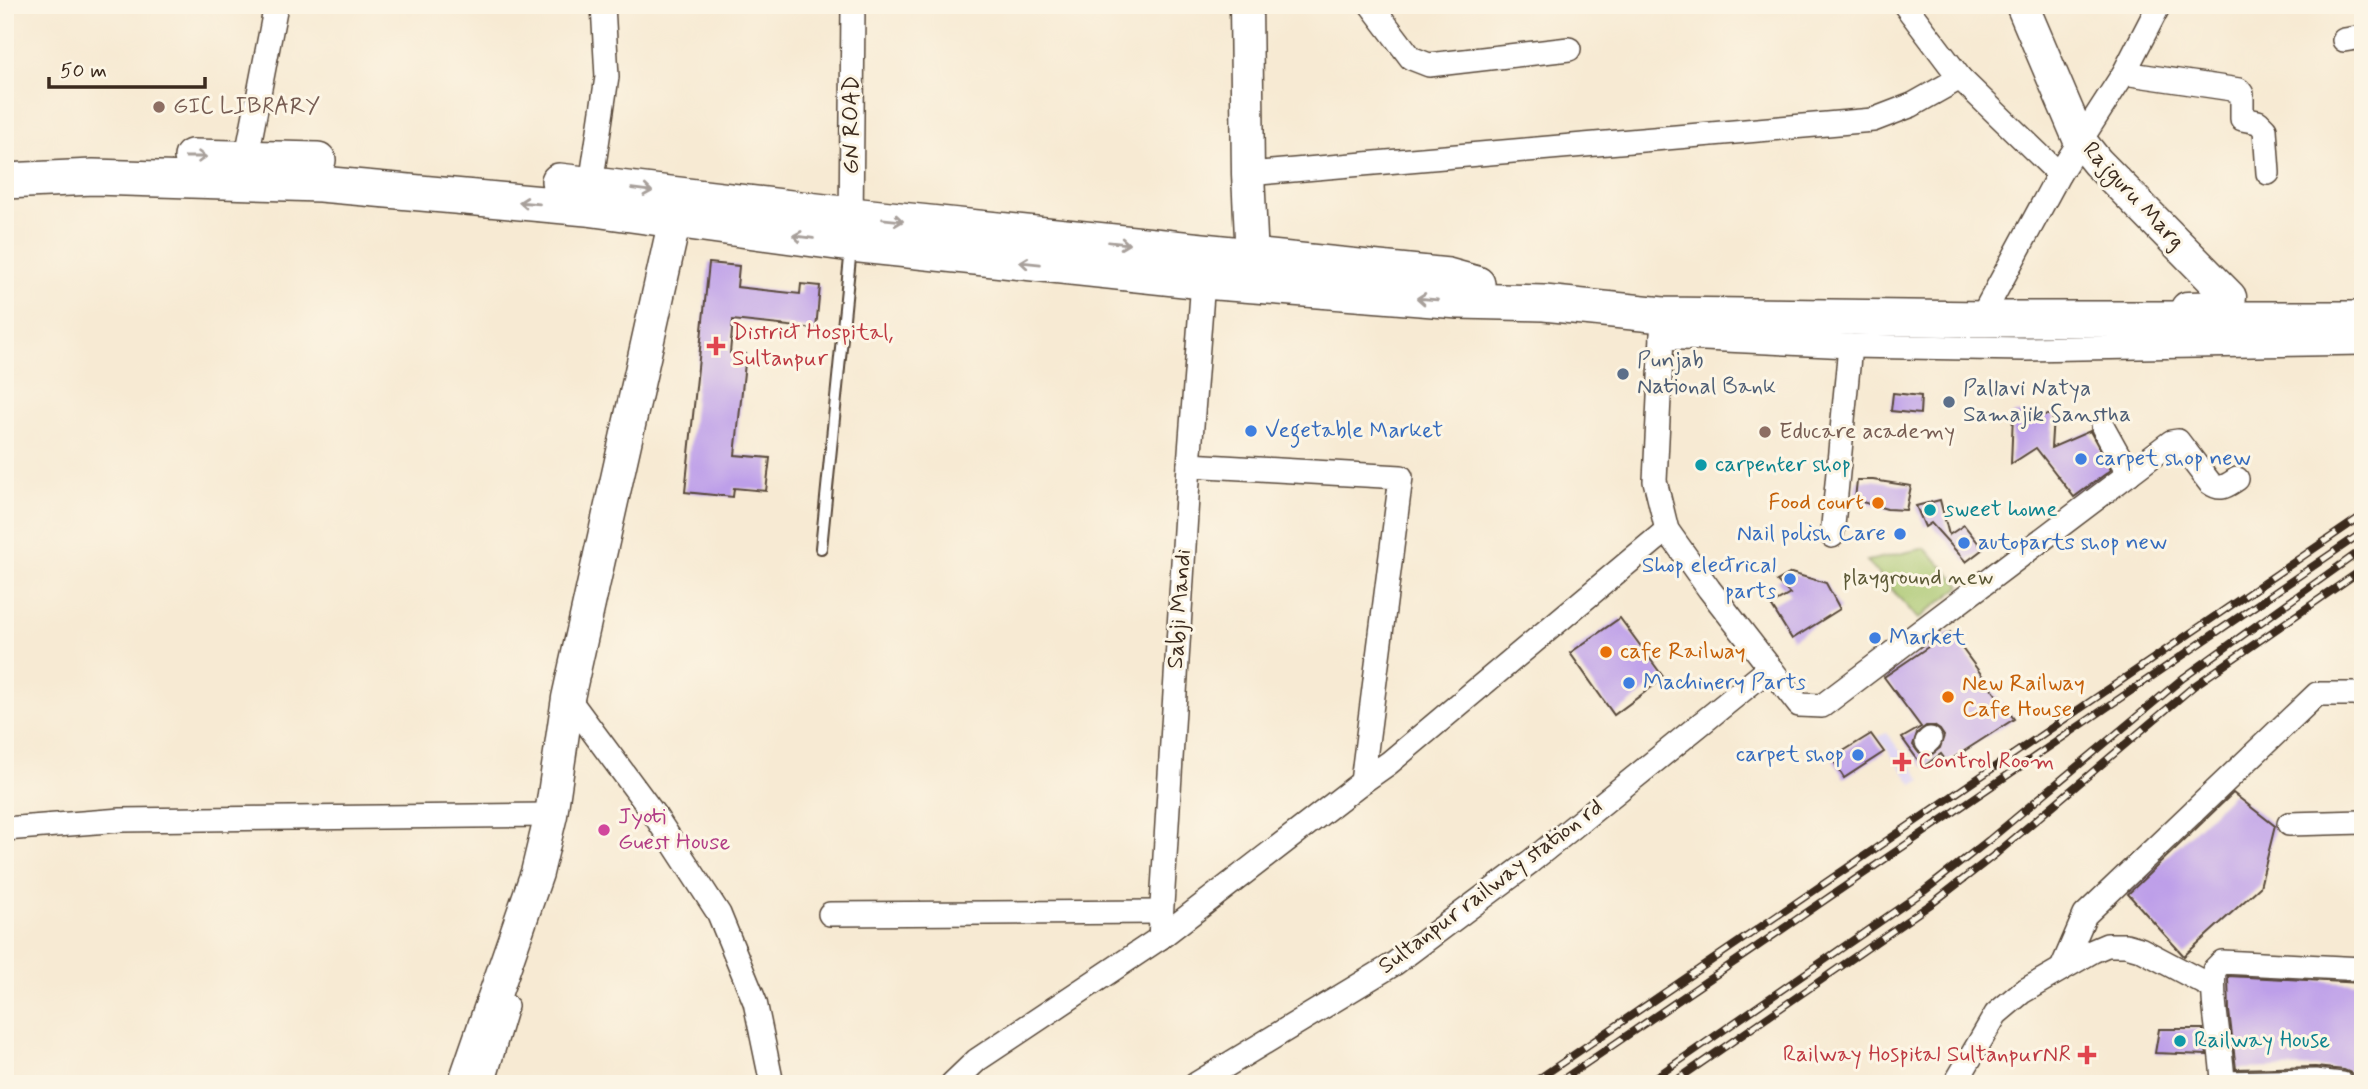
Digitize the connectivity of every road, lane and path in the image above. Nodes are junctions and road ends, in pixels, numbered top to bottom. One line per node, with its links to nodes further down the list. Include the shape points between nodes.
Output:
1 (276, 5): 14 (street)
2 (603, 5): 19 (street, via 607,77)
3 (853, 5): 21 (street, GN ROAD)
4 (1245, 5): 16 (street)
5 (1371, 5): 9 (street, via 1411,58 1420,63)
6 (1905, 5): 11 (street)
7 (2022, 5): 12 (street, Rajguru Marg)
8 (2159, 5): 10 (street)
9 (1569, 49)
10 (2124, 73): 12 (street); 15 (street, via 2239,90 2242,119 2258,122 2264,129)
11 (1960, 78): 16 (street, via 1873,120); 17 (street)
12 (2080, 141): 17 (street); 24 (street, Rajguru Marg)
13 (5, 160): 14 (main road, one-way to 14, via 100,157)
14 (244, 169): 18 (main road); 19 (main road, via 320,184)
15 (2268, 173)
16 (1248, 174): 22 (street)
17 (2059, 174): 26 (street)
18 (5, 181)
19 (589, 196): 20 (main road); 21 (main road, one-way to 21)
20 (675, 219): 21 (main road, one-way to 20); 40 (street)
21 (851, 230): 22 (main road, one-way to 22); 23 (main road, one-way to 21); 37 (lane)
22 (1252, 270): 23 (main road); 28 (main road, via 1459,301 1544,303)
23 (1203, 281): 32 (street, Sabji Mandi)
24 (2229, 300): 25 (street); 26 (street, via 2209,308)
25 (2363, 304)
26 (1986, 309): 28 (street, via 1677,302 1670,305)
27 (2363, 319): 28 (main road)
28 (1668, 323): 30 (street); 35 (street, via 1655,481)
29 (2363, 343): 30 (street, via 2024,349)
30 (1850, 346): 36 (street)
31 (2103, 427): 33 (street)
32 (1189, 465): 41 (street, via 1401,477); 47 (street, Sabji Mandi)
33 (2129, 474): 34 (street, via 2171,442 2178,442 2216,487); 38 (street, via 1822,706 1799,705)
34 (2237, 479)
35 (1667, 530): 38 (street); 41 (street)
36 (1832, 536)
37 (821, 548)
38 (1770, 668): 59 (street, Sultanpur railway station rd, via 1530,862 1394,964)
39 (2363, 694): 50 (street, via 2317,694 2085,915)
40 (568, 698): 42 (street); 57 (street, via 656,817 719,914 755,1002)
41 (1362, 782): 49 (street)
42 (551, 815): 45 (street, via 121,820); 46 (street)
43 (2363, 822): 44 (street)
44 (2289, 824)
45 (5, 829)
46 (537, 873): 54 (street, via 512,912); 55 (street); 56 (street, via 525,944)
47 (1161, 912): 48 (street); 49 (street, Sabji Mandi)
48 (830, 914)
49 (1160, 938): 58 (street, via 977,1060)
50 (2062, 968): 52 (street, via 2107,945 2126,945); 60 (street, via 1996,1014)
51 (2363, 969): 52 (street, via 2222,962 2214,970)
52 (2212, 987): 53 (street)
53 (2223, 1083): 61 (street)
54 (448, 1084)
55 (464, 1084)
56 (483, 1084)
57 (772, 1084)
58 (952, 1084)
59 (1196, 1084)
60 (1955, 1084)
61 (2342, 1084)

